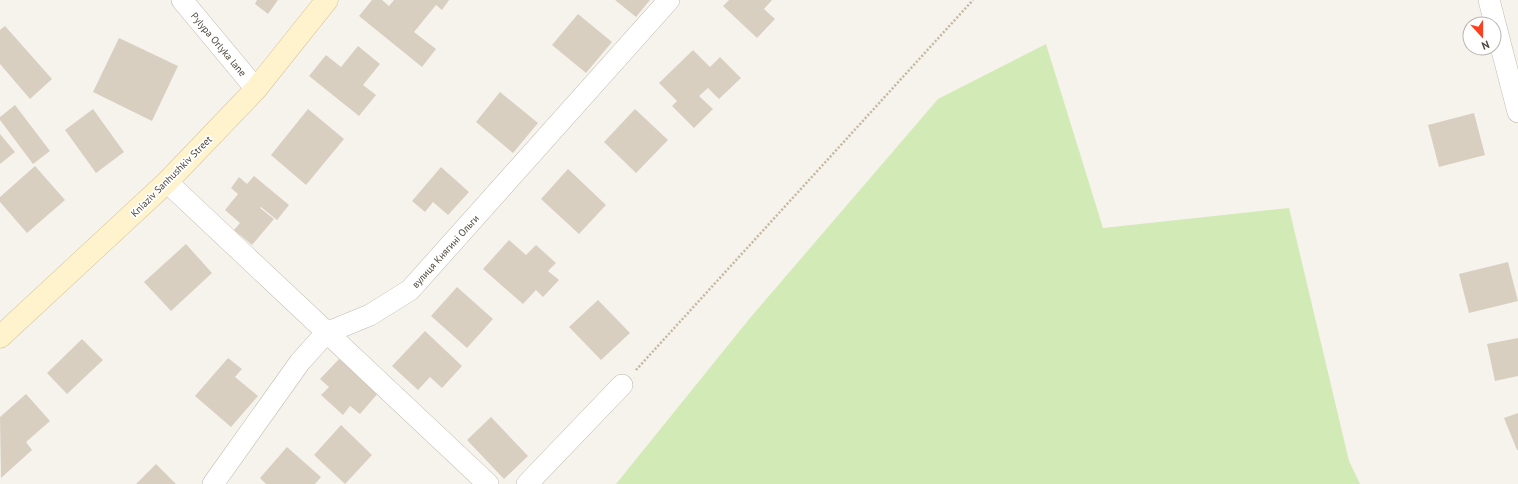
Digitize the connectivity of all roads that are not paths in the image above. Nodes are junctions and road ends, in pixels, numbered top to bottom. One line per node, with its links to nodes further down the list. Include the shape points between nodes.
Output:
1 (182, 0): 5 (street, Pylypa Orlyka lane)
2 (326, 0): 5 (main road, Kniaziv Sanhushkiv Street)
3 (668, 0): 8 (street, вулиця Княгині Ольги, via 410,290 370,315)
4 (1489, 0): 6 (street)
5 (256, 89): 7 (main road, Kniaziv Sanhushkiv Street)
6 (1518, 112)
7 (167, 182): 8 (street); 9 (main road, Kniaziv Sanhushkiv Street)
8 (326, 333): 11 (street, вулиця Княгині Ольги, via 300,362); 12 (street)
9 (0, 337)
10 (622, 385): 13 (street)
11 (213, 484)
12 (488, 484)
13 (527, 484)

